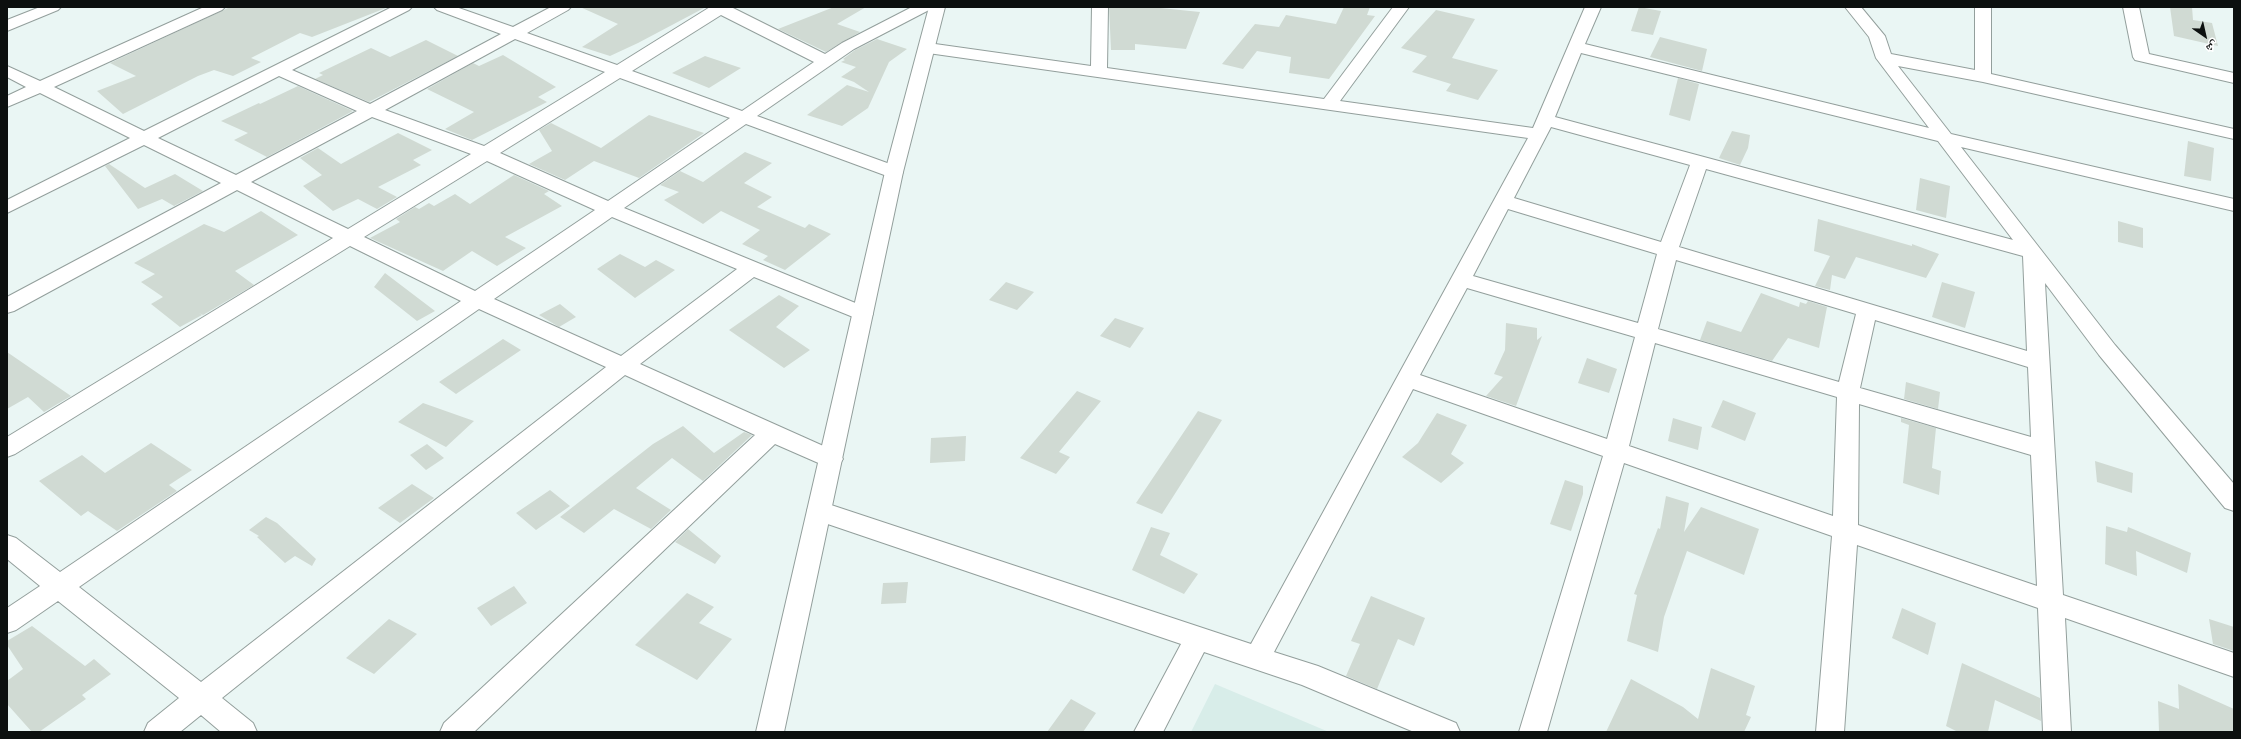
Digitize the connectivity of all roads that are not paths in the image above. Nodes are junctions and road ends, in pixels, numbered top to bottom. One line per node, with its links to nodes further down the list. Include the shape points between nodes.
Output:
1 (53, 7): 15 (street)
2 (217, 7): 27 (street)
3 (404, 7): 21 (street)
4 (442, 7): 16 (street)
5 (562, 7): 16 (street)
6 (721, 7): 20 (street); 23 (street)
7 (937, 7): 18 (street)
8 (1100, 7): 24 (street)
9 (1401, 7): 29 (street)
10 (1593, 7): 17 (street)
11 (1854, 7): 19 (street, via 1877,36)
12 (1983, 7): 25 (street)
13 (2131, 7): 26 (street, via 2141,57)
14 (912, 9): 20 (street)
15 (7, 26)
16 (514, 33): 23 (street); 30 (street)
17 (1576, 47): 32 (street); 35 (street)
18 (928, 48): 24 (street); 38 (street)
19 (1884, 58): 25 (street); 35 (street)
20 (826, 61): 31 (street)
21 (279, 70): 30 (street); 34 (street)
22 (7, 71): 27 (street)
23 (618, 71): 31 (street); 36 (street)
24 (1099, 72): 29 (street)
25 (1984, 78): 33 (street)
26 (2234, 78)
27 (40, 87): 28 (street); 34 (street)
28 (7, 102)
29 (1330, 104): 32 (street)
30 (370, 110): 36 (street); 39 (street)
31 (744, 117): 38 (street); 43 (street)
32 (1542, 127): 37 (street); 40 (street)
33 (2234, 134)
34 (144, 138): 39 (street); 42 (street)
35 (1946, 138): 41 (street); 46 (street)
36 (485, 153): 43 (street); 44 (street)
37 (1700, 162): 45 (street); 46 (street)
38 (894, 172): 52 (street)
39 (236, 183): 44 (street); 50 (street)
40 (1503, 201): 45 (street); 48 (street)
41 (2234, 205)
42 (7, 206)
43 (609, 209): 47 (street); 49 (street)
44 (348, 237): 49 (street); 59 (street)
45 (1668, 250): 51 (street); 53 (street)
46 (2033, 252): 54 (street); 63 (street, via 2108,350)
47 (752, 268): 52 (street); 55 (street)
48 (1461, 279): 53 (street); 56 (street)
49 (477, 300): 55 (street); 67 (street)
50 (7, 306)
51 (1867, 310): 54 (street); 57 (street)
52 (863, 314): 62 (street)
53 (1647, 334): 57 (street); 61 (street)
54 (2038, 362): 60 (street)
55 (622, 366): 58 (street); 73 (street)
56 (1407, 379): 61 (street); 71 (street)
57 (1848, 392): 60 (street); 65 (street)
58 (772, 433): 62 (street); 76 (street)
59 (7, 448)
60 (2042, 449): 68 (street)
61 (1616, 452): 65 (street); 80 (street)
62 (831, 459): 64 (street)
63 (2234, 501)
64 (819, 511): 70 (street); 77 (street)
65 (1845, 530): 68 (street); 81 (street)
66 (7, 545): 67 (street)
67 (59, 587): 69 (street); 73 (street)
68 (2050, 602): 72 (street); 82 (street)
69 (7, 622)
70 (1198, 638): 71 (street); 78 (street)
71 (1257, 658): 79 (street, via 1308,675)
72 (2234, 665)
73 (201, 699): 74 (street); 75 (street)
74 (158, 732)
75 (243, 732)
76 (454, 732)
77 (770, 732)
78 (1148, 732)
79 (1446, 732)
80 (1533, 732)
81 (1830, 732)
82 (2056, 732)

